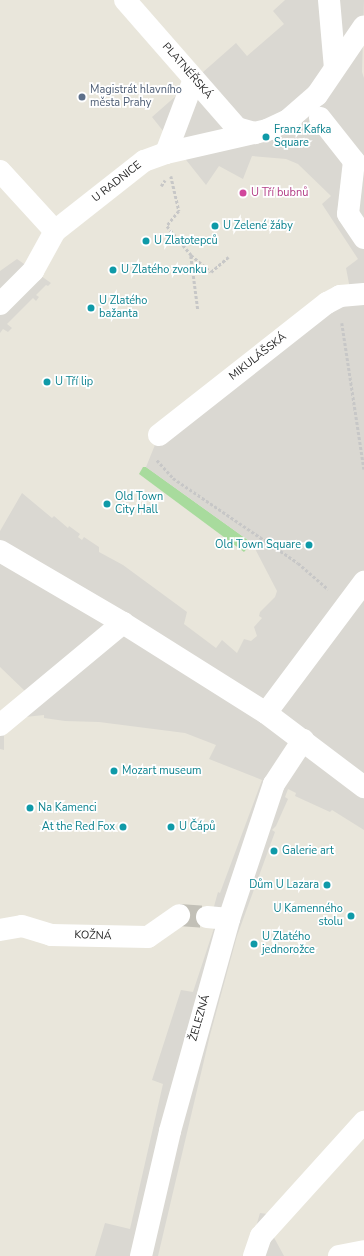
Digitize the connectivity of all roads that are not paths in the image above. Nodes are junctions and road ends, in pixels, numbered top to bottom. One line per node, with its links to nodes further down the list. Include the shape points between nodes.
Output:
1 (125, 0): 5 (street, PLATNÉŘSKÁ)
2 (329, 0): 4 (street)
3 (364, 26): 4 (street, U RADNICE)
4 (335, 68): 7 (street, U RADNICE, via 317,95 288,120)
5 (194, 79): 7 (street, PLATNÉŘSKÁ, via 237,128); 8 (street)
6 (320, 118): 11 (street, via 354,161 348,214)
7 (255, 133): 8 (street, U RADNICE)
8 (166, 153): 10 (street, U RADNICE, via 134,168)
9 (0, 171): 10 (street)
10 (55, 231): 13 (street, U RADNICE, via 33,271)
11 (364, 238)
12 (364, 294): 14 (street, MIKULÁŠSKÁ, via 340,296 327,303)
13 (0, 304)
14 (159, 435)
15 (0, 551): 17 (street)
16 (364, 582): 18 (street)
17 (123, 623): 18 (street); 19 (street)
18 (266, 713): 20 (street)
19 (6, 721)
20 (303, 740): 21 (street); 24 (street, ŽELEZNÁ, via 274,784)
21 (364, 787)
22 (179, 915): 25 (street, KOŽNÁ, via 148,937 51,935 22,926)
23 (207, 917): 24 (street)
24 (229, 919): 28 (street, ŽELEZNÁ, via 170,1131)
25 (0, 930)
26 (364, 1122): 29 (street, via 262,1236)
27 (364, 1252): 30 (street)
28 (141, 1256)
29 (254, 1256)
30 (339, 1256)

